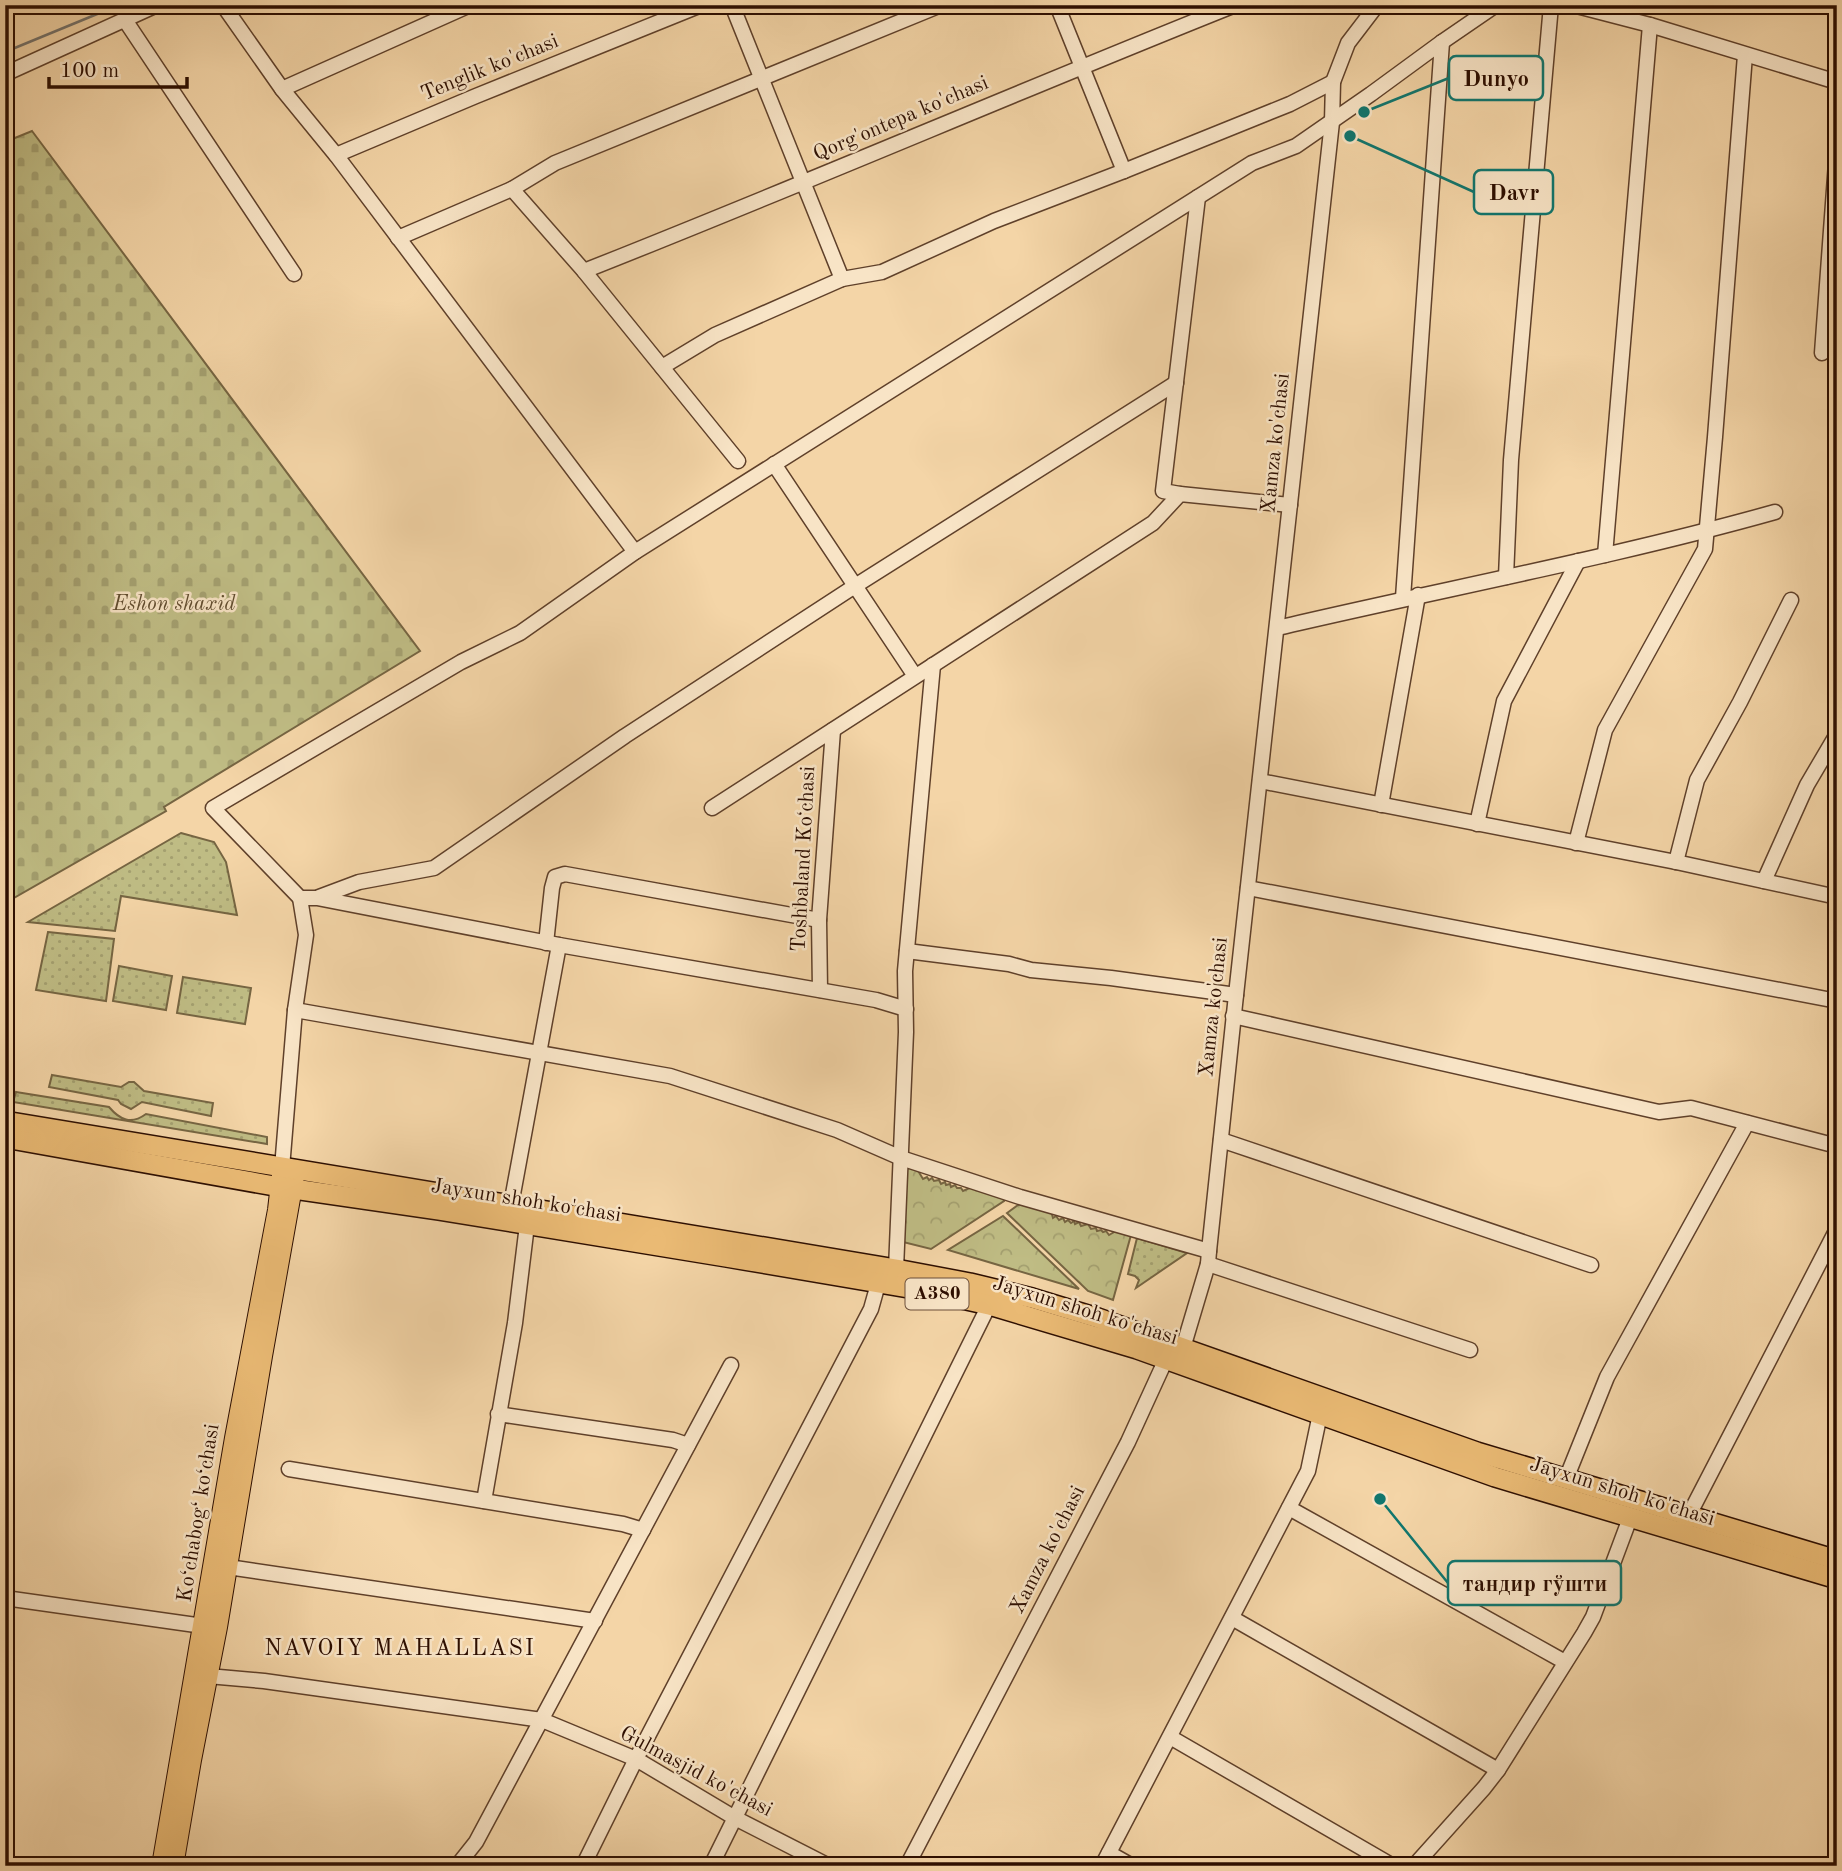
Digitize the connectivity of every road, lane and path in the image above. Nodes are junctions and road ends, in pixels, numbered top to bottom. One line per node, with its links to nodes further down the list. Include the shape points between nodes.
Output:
1 (157, 5): 13 (street)
2 (223, 5): 22 (street)
3 (470, 5): 22 (street)
4 (701, 5): 25 (street, Tenglik ko'chasi)
5 (732, 5): 19 (street)
6 (941, 5): 19 (street)
7 (1057, 5): 17 (street)
8 (1235, 5): 17 (street, Qorg'ontepa ko'chasi)
9 (1377, 5): 20 (street, Xamza ko'chasi, via 1348,43)
10 (1496, 5): 15 (street)
11 (1551, 5): 46 (street, via 1511,460)
12 (1573, 5): 14 (street)
13 (125, 20): 18 (street); 32 (street)
14 (1650, 25): 16 (street); 44 (street)
15 (1442, 42): 23 (street); 49 (street)
16 (1745, 55): 21 (street); 42 (street)
17 (1082, 66): 26 (street); 27 (street, Qorg'ontepa ko'chasi)
18 (5, 74)
19 (761, 78): 27 (street); 28 (street, via 555,163)
20 (1333, 82): 23 (street, Xamza ko'chasi); 26 (street)
21 (1837, 82)
22 (282, 89): 25 (street)
23 (1332, 122): 29 (street); 40 (street, Xamza ko'chasi)
24 (1837, 149): 34 (street)
25 (335, 155): 30 (street)
26 (1124, 171): 33 (street, via 994,221 882,272)
27 (803, 183): 31 (street, Qorg'ontepa ko'chasi); 33 (street)
28 (512, 189): 30 (street); 31 (street)
29 (1198, 197): 36 (street); 38 (street)
30 (398, 238): 43 (street)
31 (584, 271): 35 (street)
32 (294, 274)
33 (842, 279): 35 (street, via 715,335)
34 (1822, 353)
35 (662, 367): 37 (street)
36 (1176, 383): 39 (street, via 1163,491); 47 (street)
37 (738, 461)
38 (774, 464): 43 (street); 47 (street)
39 (1180, 494): 40 (street); 52 (street, via 1153,523)
40 (1290, 505): 51 (street, Xamza ko'chasi)
41 (1775, 512): 42 (street)
42 (1706, 531): 44 (street); 60 (street, via 1705,549 1605,730)
43 (635, 552): 65 (street, via 520,633 213,808)
44 (1605, 555): 45 (street)
45 (1578, 561): 46 (street); 59 (street, via 1504,701)
46 (1506, 577): 48 (street)
47 (855, 586): 53 (street); 66 (street, via 434,868 359,882)
48 (1418, 595): 49 (street); 57 (street)
49 (1403, 598): 51 (street)
50 (1791, 600): 61 (street, via 1697,780)
51 (1276, 628): 56 (street, Xamza ko'chasi)
52 (933, 665): 53 (street); 69 (street)
53 (915, 676): 54 (street)
54 (833, 730): 58 (street); 67 (street, Toshbaland Koʻchasi)
55 (1837, 734): 62 (street, via 1807,785)
56 (1260, 781): 57 (street); 63 (street, Xamza ko'chasi)
57 (1381, 805): 59 (street)
58 (712, 808)
59 (1477, 824): 60 (street)
60 (1576, 843): 61 (street)
61 (1675, 862): 62 (street)
62 (1763, 881): 64 (street)
63 (1248, 888): 71 (street, Xamza ko'chasi); 72 (street)
64 (1837, 897)
65 (300, 898): 66 (street); 74 (street, via 306,935)
66 (317, 898): 68 (street)
67 (819, 920): 68 (street, via 565,874 555,877 552,888); 70 (street, Toshbaland Koʻchasi)
68 (552, 944): 70 (street); 76 (street)
69 (907, 951): 71 (street); 73 (street)
70 (820, 990): 73 (street)
71 (1236, 995): 75 (street, Xamza ko'chasi)
72 (1837, 1001)
73 (906, 1009): 83 (street)
74 (295, 1010): 76 (street); 84 (street)
75 (1233, 1016): 78 (street, via 1659,1112 1690,1108); 80 (street, Xamza ko'chasi)
76 (539, 1052): 83 (street, via 670,1076 837,1130); 85 (street)
77 (5, 1121): 82 (highway, Jayxun shoh ko'chasi / A380)
78 (1747, 1124): 81 (street); 102 (street, via 1607,1377)
79 (5, 1138): 82 (highway, Jayxun shoh ko'chasi / A380)
80 (1220, 1140): 88 (street, Xamza ko'chasi); 89 (street)
81 (1837, 1146)
82 (118, 1149): 84 (highway, Jayxun shoh ko'chasi / A380)
83 (901, 1158): 88 (street); 90 (street)
84 (288, 1179): 85 (highway, Jayxun shoh ko'chasi / A380); 86 (highway, Jayxun shoh ko'chasi / A380); 99 (main road, Ko‘chabog‘ ko‘chasi)
85 (511, 1205): 90 (highway, Jayxun shoh ko'chasi / A380)
86 (527, 1225): 91 (highway, Jayxun shoh ko'chasi / A380); 97 (street)
87 (1837, 1229): 106 (street)
88 (1208, 1258): 93 (street, Xamza ko'chasi); 94 (street)
89 (1591, 1265)
90 (896, 1269): 93 (highway, Jayxun shoh ko'chasi / A380, via 1032,1298)
91 (878, 1284): 92 (highway, Jayxun shoh ko'chasi / A380); 119 (street, via 871,1309)
92 (989, 1305): 95 (highway, Jayxun shoh ko'chasi / A380); 121 (street)
93 (1183, 1348): 95 (street); 102 (highway, Jayxun shoh ko'chasi / A380)
94 (1470, 1350)
95 (1166, 1359): 98 (highway, Jayxun shoh ko'chasi / A380); 130 (street, Xamza ko'chasi, via 1128,1442)
96 (731, 1366): 100 (street)
97 (499, 1414): 100 (street); 103 (street)
98 (1320, 1414): 104 (street, via 1308,1471); 105 (highway, Jayxun shoh ko'chasi / A380, via 1483,1473)
99 (241, 1439): 109 (main road, Ko‘chabog‘ ko‘chasi); 114 (main road, Ko‘chabog‘ ko‘chasi)
100 (688, 1445): 107 (street)
101 (289, 1469): 103 (street)
102 (1566, 1479): 106 (highway, Jayxun shoh ko'chasi / A380)
103 (485, 1501): 107 (street)
104 (1289, 1508): 112 (street); 115 (street)
105 (1630, 1518): 106 (highway, Jayxun shoh ko'chasi / A380); 115 (street, via 1593,1618)
106 (1686, 1525): 108 (highway, Jayxun shoh ko'chasi / A380); 110 (highway, Jayxun shoh ko'chasi / A380)
107 (643, 1530): 113 (street)
108 (1837, 1560)
109 (228, 1567): 113 (street); 114 (main road, Ko‘chabog‘ ko‘chasi)
110 (1837, 1579)
111 (5, 1598): 114 (street)
112 (1232, 1618): 118 (street); 120 (street)
113 (595, 1621): 117 (street)
114 (207, 1630): 116 (main road, Ko‘chabog‘ ko‘chasi); 124 (main road, Ko‘chabog‘ ko‘chasi)
115 (1565, 1662): 120 (street)
116 (208, 1676): 117 (street, Gulmasjid ko'chasi); 125 (main road, Ko‘chabog‘ ko‘chasi)
117 (542, 1720): 119 (street, Gulmasjid ko'chasi); 126 (street, via 476,1843)
118 (1170, 1737): 123 (street); 132 (street)
119 (636, 1759): 121 (street, Gulmasjid ko'chasi); 127 (street)
120 (1497, 1770): 133 (street)
121 (735, 1818): 128 (street); 129 (street, Gulmasjid ko'chasi)
122 (1837, 1856): 134 (street)
123 (1105, 1859): 131 (street)
124 (161, 1866)
125 (174, 1866)
126 (457, 1866)
127 (583, 1866)
128 (710, 1866)
129 (829, 1866)
130 (907, 1866)
131 (1132, 1866)
132 (1393, 1866)
133 (1414, 1866)
134 (1833, 1866)

